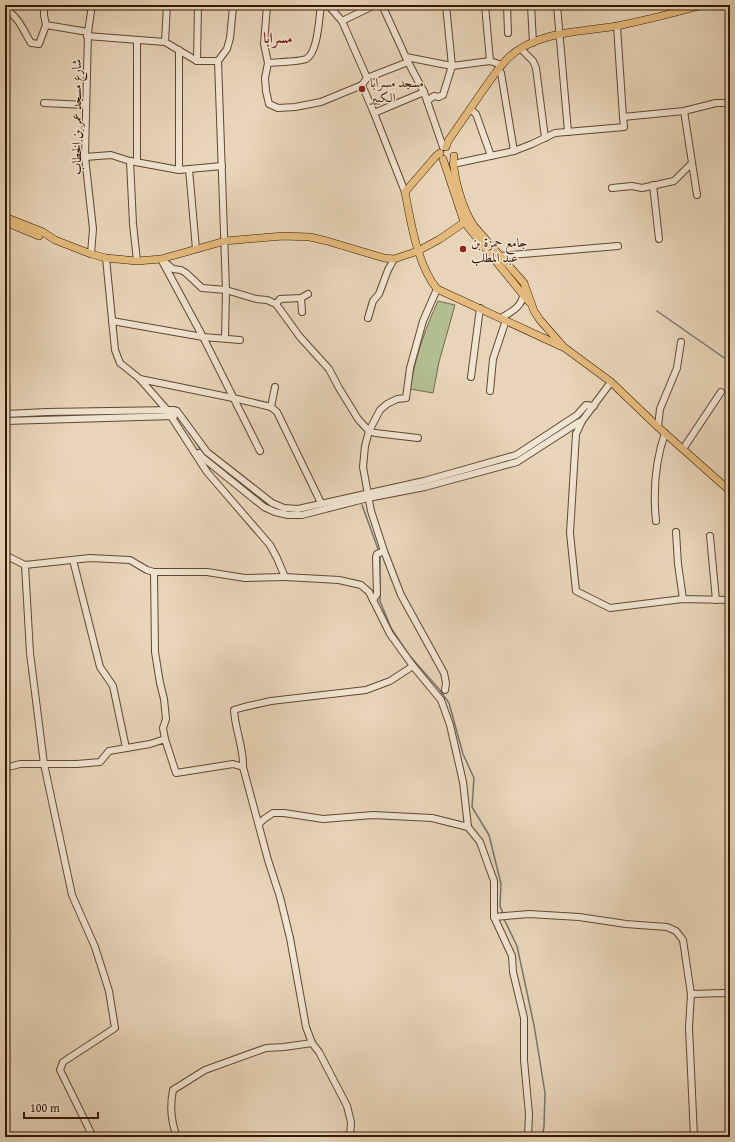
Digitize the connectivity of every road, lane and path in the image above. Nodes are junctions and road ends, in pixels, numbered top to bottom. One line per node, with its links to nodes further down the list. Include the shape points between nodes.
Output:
1 (44, 5): 19 (street)
2 (92, 5): 22 (street, شارع مسجد عمر بن الخطاب)
3 (167, 5): 25 (street)
4 (198, 5): 30 (street)
5 (235, 5): 31 (street, via 227,49)
6 (268, 5): 33 (street, via 264,44)
7 (321, 5): 33 (street, via 311,54 305,59)
8 (328, 5): 18 (street)
9 (375, 5): 18 (street)
10 (382, 5): 29 (street)
11 (446, 5): 34 (street)
12 (485, 5): 32 (street)
13 (507, 5): 21 (street)
14 (531, 5): 26 (street)
15 (557, 5): 23 (street)
16 (703, 5): 20 (main road)
17 (5, 9): 19 (street, via 16,18 31,43 39,44)
18 (342, 21): 36 (street)
19 (46, 25): 22 (street)
20 (617, 26): 23 (main road); 46 (street)
21 (508, 33)
22 (88, 34): 24 (street); 42 (street, شارع مسجد عمر بن الخطاب)
23 (559, 35): 26 (main road); 47 (street)
24 (137, 40): 25 (street); 55 (street)
25 (165, 42): 28 (street)
26 (533, 43): 27 (main road)
27 (520, 49): 35 (main road); 48 (street, via 536,68)
28 (179, 50): 30 (street); 60 (street)
29 (407, 59): 34 (street); 36 (street); 38 (street)
30 (197, 60): 31 (street)
31 (218, 61): 58 (street)
32 (490, 61): 34 (street); 35 (street)
33 (268, 63): 37 (street, via 266,91 269,104 278,108 320,102)
34 (452, 66): 39 (street, via 443,95 434,96)
35 (500, 67): 43 (main road); 49 (street)
36 (367, 78): 37 (street)
37 (362, 85): 45 (street)
38 (424, 92): 39 (street); 45 (street)
39 (427, 101): 50 (street)
40 (730, 103): 44 (street, via 716,102)
41 (44, 104): 42 (street)
42 (86, 105): 53 (street, شارع مسجد عمر بن الخطاب)
43 (470, 109): 50 (main road); 52 (street, via 476,114)
44 (684, 111): 46 (street); 56 (street)
45 (374, 113): 63 (street)
46 (623, 117): 47 (street, via 624,126)
47 (568, 132): 48 (street, via 555,133)
48 (545, 138): 49 (street)
49 (514, 151): 52 (street)
50 (443, 152): 51 (main road, via 449,160); 51 (main road, via 452,149); 63 (main road, via 436,156); 66 (main road)
51 (454, 156): 57 (main road)
52 (491, 156): 57 (street)
53 (85, 157): 54 (street, via 111,155); 74 (street, شارع مسجد عمر بن الخطاب, via 93,229)
54 (130, 161): 55 (street); 79 (street, via 132,224)
55 (137, 162): 60 (street)
56 (692, 163): 61 (street, via 674,181); 64 (street)
57 (453, 164): 66 (main road)
58 (222, 166): 59 (street); 70 (street)
59 (189, 169): 60 (street); 72 (street)
60 (179, 170)
61 (654, 185): 62 (street, via 642,188); 68 (street)
62 (612, 188)
63 (405, 192): 73 (main road)
64 (696, 195)
65 (5, 217): 69 (main road, via 43,232)
66 (467, 220): 73 (main road); 75 (main road); 83 (main road)
67 (5, 222): 69 (main road, via 43,238)
68 (659, 239)
69 (55, 240): 74 (main road)
70 (225, 241): 72 (main road); 78 (main road, via 283,236 310,238); 81 (street)
71 (618, 246): 75 (street)
72 (196, 248): 77 (main road)
73 (418, 251): 78 (main road); 80 (main road)
74 (91, 254): 76 (main road)
75 (500, 256): 86 (main road, via 524,283)
76 (106, 258): 79 (main road); 91 (street)
77 (161, 259): 79 (main road); 81 (street, via 174,269 181,270 202,288); 92 (street)
78 (394, 259): 89 (street, via 379,294 373,301)
79 (137, 261)
80 (437, 289): 87 (main road); 113 (street, via 423,321 410,368 406,398 397,399 380,410)
81 (226, 290): 85 (street); 93 (street)
82 (308, 294): 84 (street)
83 (523, 294): 86 (main road); 90 (street, via 520,305)
84 (301, 298): 85 (street, via 280,299); 88 (street)
85 (276, 304): 113 (street, via 300,337 329,369 358,419)
86 (533, 307): 96 (main road, via 540,320)
87 (480, 308): 90 (main road); 97 (street)
88 (302, 312)
89 (368, 318)
90 (503, 319): 96 (main road); 101 (street, via 493,359)
91 (112, 321): 92 (street); 98 (street, via 115,350 120,362)
92 (204, 337): 93 (street); 103 (street)
93 (225, 338): 94 (street)
94 (240, 340)
95 (681, 342): 112 (street, via 677,368 660,409)
96 (565, 348): 99 (main road)
97 (471, 377)
98 (140, 379): 103 (street); 106 (street)
99 (611, 382): 104 (street); 112 (main road)
100 (275, 387): 105 (street)
101 (490, 391)
102 (721, 392): 116 (street)
103 (233, 398): 105 (street); 117 (street)
104 (594, 406): 111 (street); 119 (street, via 586,405 577,415 516,455)
105 (270, 407): 120 (street, via 277,412)
106 (167, 410): 108 (street); 109 (street); 120 (street, via 180,414 207,452 272,503 284,508 298,509)
107 (5, 414): 108 (street)
108 (18, 416): 109 (street); 110 (street)
109 (171, 416): 119 (street, via 177,418 202,457 270,510 288,515 302,515); 129 (street, via 207,472 270,545)
110 (5, 420)
111 (582, 421): 119 (street, via 517,462 425,487); 130 (street, via 576,434 570,533 576,591 610,608)
112 (658, 427): 114 (main road)
113 (369, 431): 115 (street); 119 (street, via 363,467)
114 (664, 433): 116 (main road); 121 (street, via 656,472)
115 (418, 438)
116 (683, 449): 118 (main road)
117 (260, 451)
118 (730, 490)
119 (368, 495): 120 (street); 124 (street)
120 (321, 503)
121 (656, 521)
122 (676, 532): 130 (street)
123 (710, 536): 132 (street)
124 (384, 552): 131 (street, via 377,554 376,557 377,594); 135 (street, via 401,595 444,673)
125 (5, 555): 127 (street)
126 (73, 560): 127 (street); 128 (street, via 130,560); 137 (street, via 100,667 113,686)
127 (26, 565): 138 (street, via 30,653)
128 (154, 572): 129 (street, via 207,572 246,578); 136 (street, via 155,652 164,699)
129 (284, 577): 131 (street, via 339,580 361,585)
130 (683, 599): 132 (street)
131 (373, 600): 134 (street, via 385,627)
132 (716, 600): 133 (street)
133 (730, 600)
134 (413, 666): 139 (street, via 390,681 366,690 271,701 234,710); 142 (street, via 441,700 450,725 463,782)
135 (445, 690)
136 (165, 739): 137 (street); 139 (street, via 176,773 233,764)
137 (126, 748): 138 (street, via 109,751 100,762)
138 (44, 764): 140 (street, via 20,764); 147 (street, via 72,895 95,947 109,991 115,1028 63,1062 60,1070)
139 (243, 767): 141 (street)
140 (5, 768)
141 (259, 824): 142 (street, via 273,813 323,819 373,815 432,818); 146 (street, via 290,938 306,1027)
142 (468, 827): 143 (street, via 480,842 494,881)
143 (494, 917): 144 (street, via 529,914 667,927 676,931 683,940); 150 (street, via 512,956 513,972 524,1018)
144 (691, 994): 145 (street); 151 (street, via 689,1026)
145 (730, 994)
146 (312, 1043): 148 (street, via 266,1048 205,1070 173,1090 171,1112); 149 (street, via 347,1106 351,1122)
147 (93, 1137)
148 (177, 1137)
149 (350, 1137)
150 (528, 1137)
151 (694, 1137)

